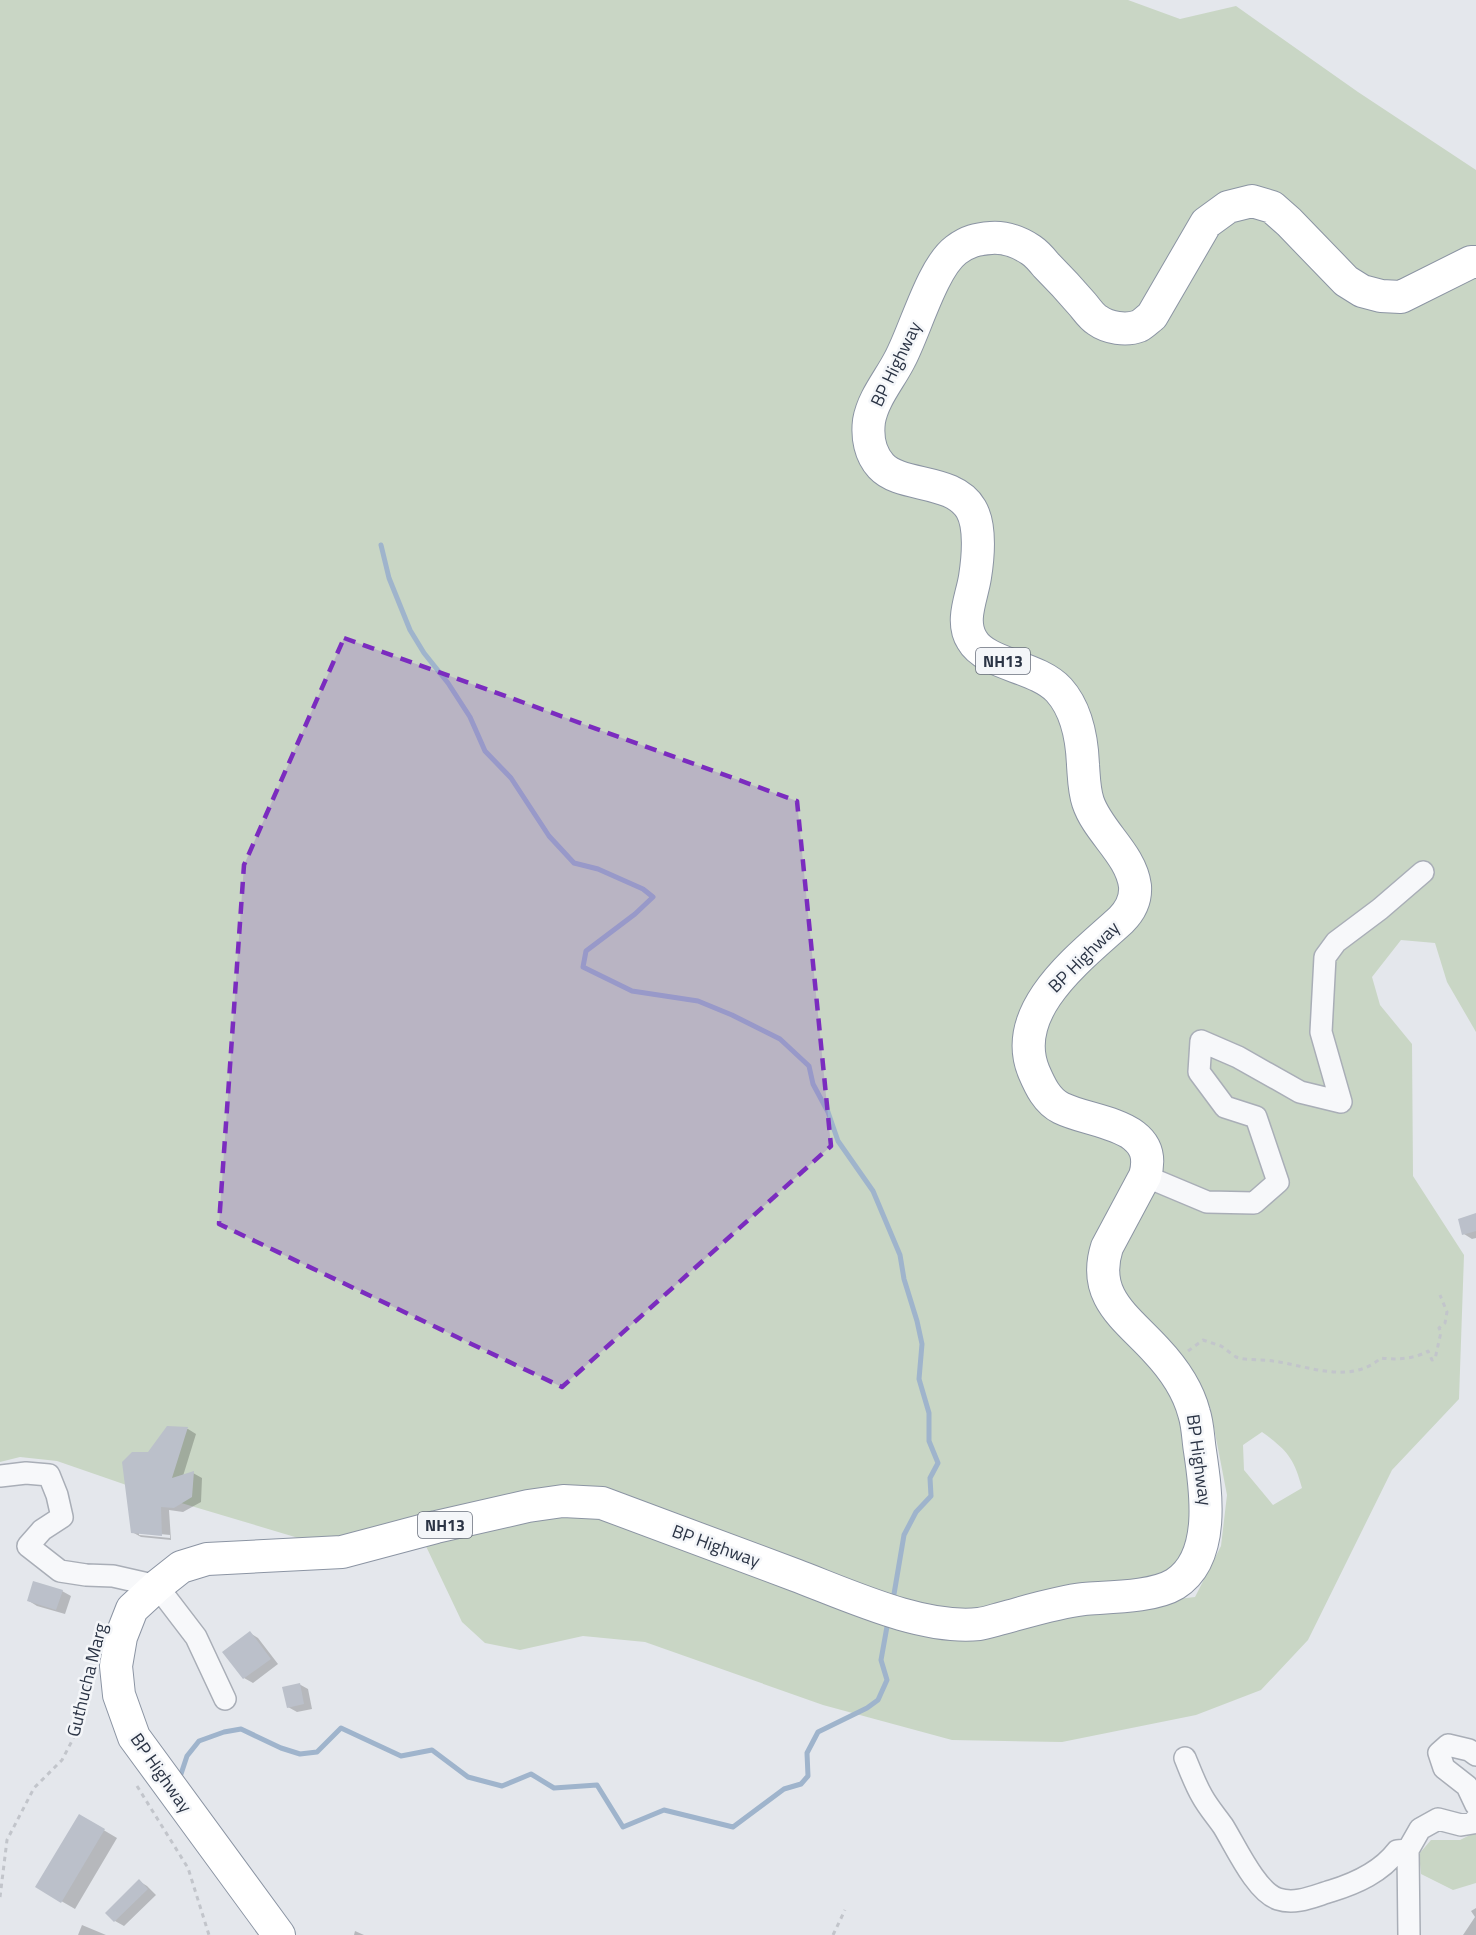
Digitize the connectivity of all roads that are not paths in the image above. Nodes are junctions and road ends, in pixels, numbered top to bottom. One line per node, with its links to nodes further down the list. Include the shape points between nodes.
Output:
1 (1476, 262): 3 (highway, BP Highway / NH13, via 1401,297 1362,291 1346,281 1272,207 1252,201 1228,207 1206,224 1152,316 1139,326 1124,329 1097,320 1033,251 1004,238 974,239 954,251 937,274 900,359 872,411 869,441 882,468 950,491 964,499 973,511 978,537 967,615 971,639 984,653 1045,679 1059,690 1076,717 1088,804 1130,869 1135,888 1128,913 1051,987 1037,1011 1028,1041 1030,1063 1049,1100 1134,1135 1145,1149 1149,1163)
2 (1423, 872): 3 (street, via 1336,942 1325,957 1321,1032 1341,1102 1300,1092 1201,1041 1199,1072 1226,1107 1256,1117 1278,1182 1254,1203 1207,1202)
3 (1146, 1176): 5 (highway, BP Highway / NH13, via 1107,1247 1102,1272 1116,1308 1158,1352 1187,1396 1194,1413 1207,1512 1204,1534 1190,1570 1159,1592 1072,1601 979,1624 941,1623 891,1611 602,1503 563,1501 436,1527 342,1552 207,1559 182,1567)
4 (0, 1476): 5 (street, via 49,1475 62,1517 42,1530 28,1546 60,1571 113,1576)
5 (157, 1586): 6 (street, via 196,1637); 12 (highway, BP Highway / NH13, via 132,1609 121,1636 116,1666 126,1718 134,1737)
6 (225, 1699)
7 (1476, 1755): 9 (street, via 1448,1745 1439,1753 1444,1768 1467,1786)
8 (1185, 1758): 11 (street, via 1201,1796 1240,1857 1275,1898 1292,1902 1346,1886 1383,1866 1397,1851)
9 (1476, 1804)
10 (1476, 1819): 11 (street, via 1461,1825 1438,1818 1420,1829)
11 (1408, 1850): 13 (street)
12 (279, 1935)
13 (1409, 1935)

